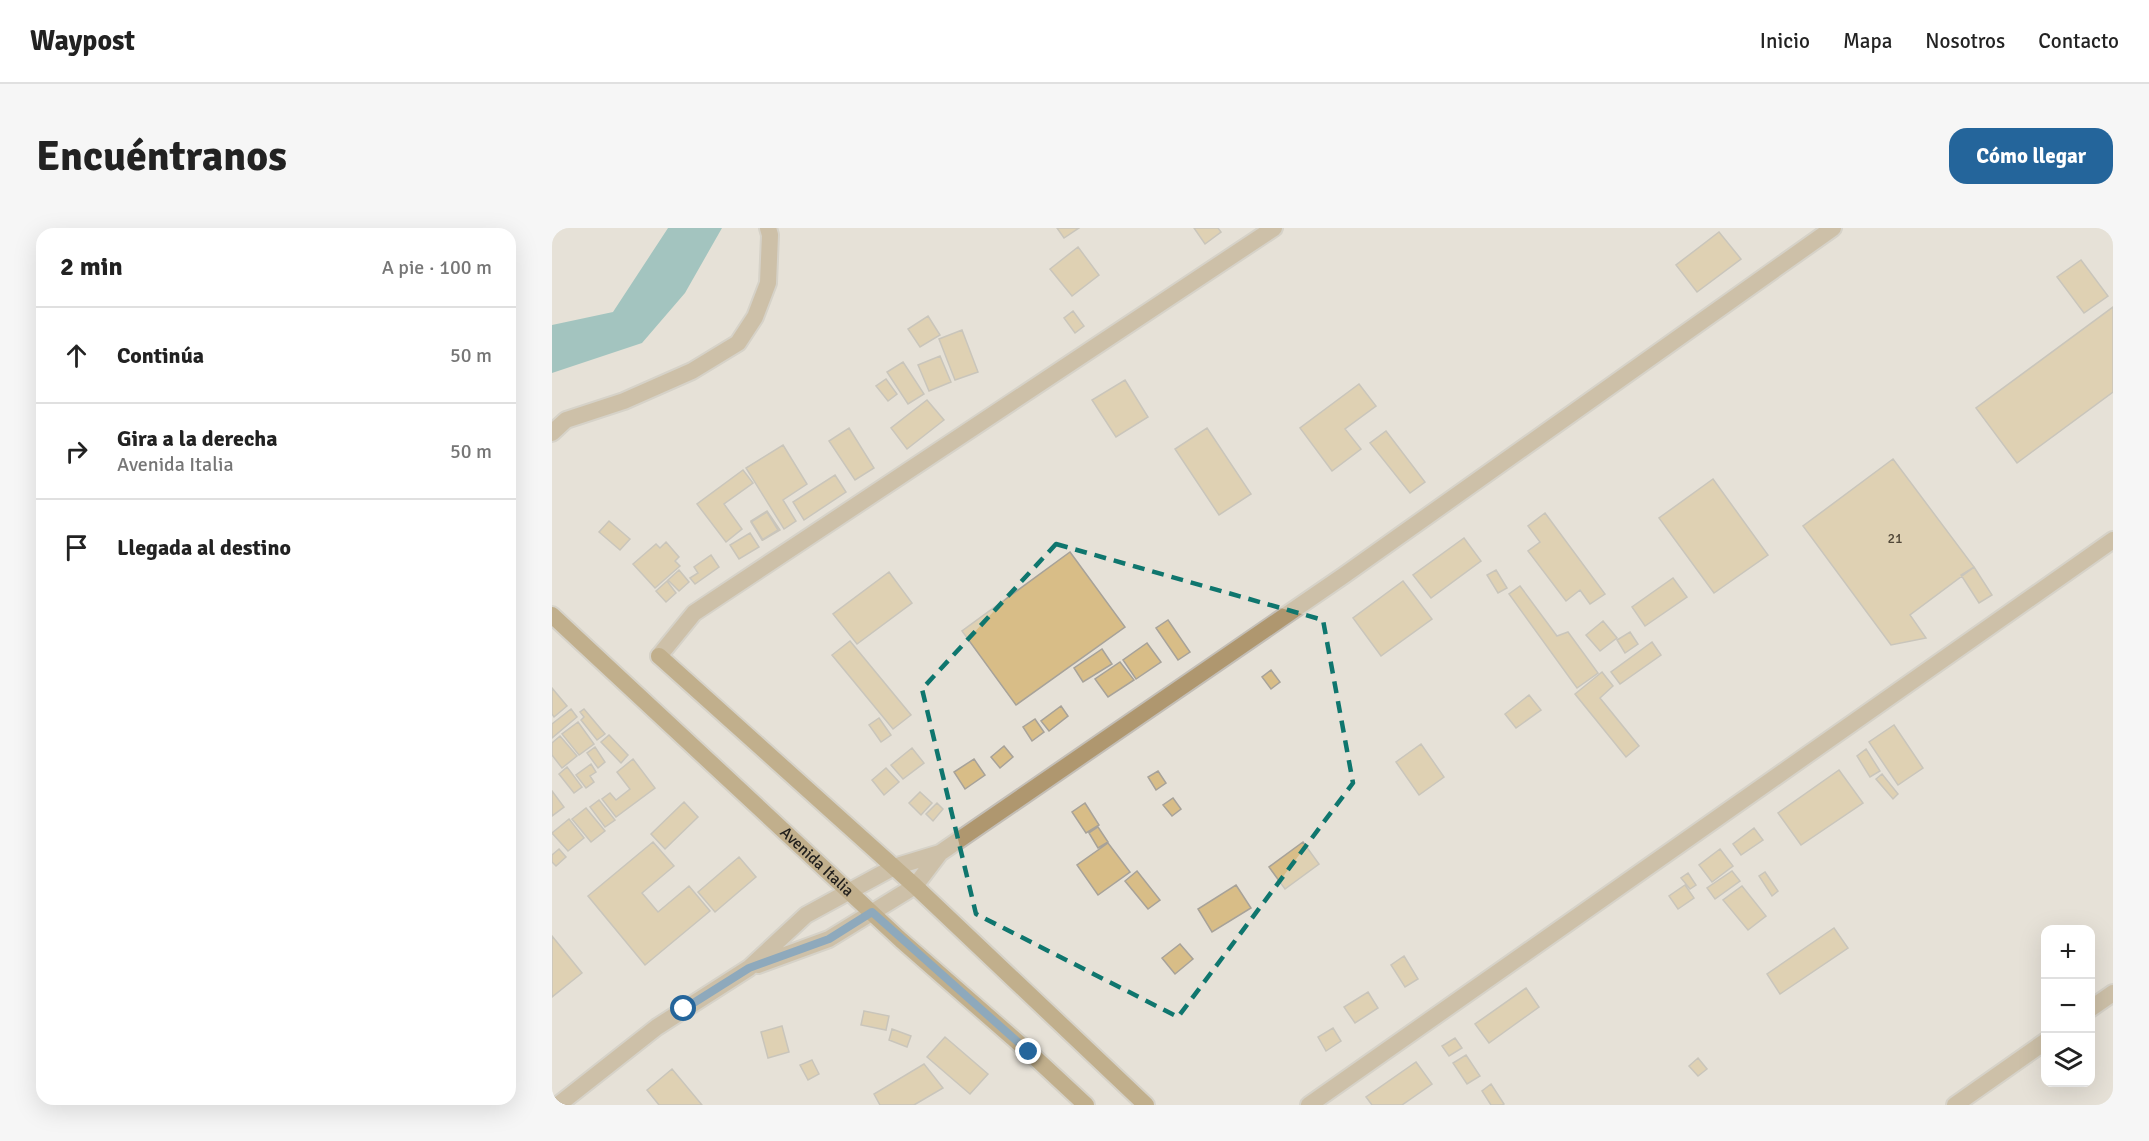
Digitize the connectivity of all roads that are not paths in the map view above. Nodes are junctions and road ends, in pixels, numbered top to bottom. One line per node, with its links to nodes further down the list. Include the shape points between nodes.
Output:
1 (768, 228): 4 (street, via 768,283 755,317 738,343 692,371 624,401 566,420)
2 (1274, 228): 7 (street, via 694,613)
3 (1833, 228): 8 (street, via 1343,576)
4 (552, 433)
5 (2113, 540): 20 (street)
6 (552, 615): 11 (main road, Avenida Italia)
7 (659, 656): 9 (main road)
8 (940, 853): 9 (street); 10 (street)
9 (894, 867): 10 (main road); 11 (street)
10 (915, 886): 12 (street); 19 (main road)
11 (849, 891): 12 (main road, Avenida Italia); 13 (street, via 806,915)
12 (872, 912): 13 (street, via 829,939); 18 (main road, Avenida Italia)
13 (749, 968): 17 (street, via 657,1027)
14 (2113, 993): 15 (street)
15 (2095, 1006)
16 (2041, 1045): 21 (street)
17 (558, 1105)
18 (1086, 1105)
19 (1146, 1105)
20 (1309, 1105)
21 (1955, 1105)

